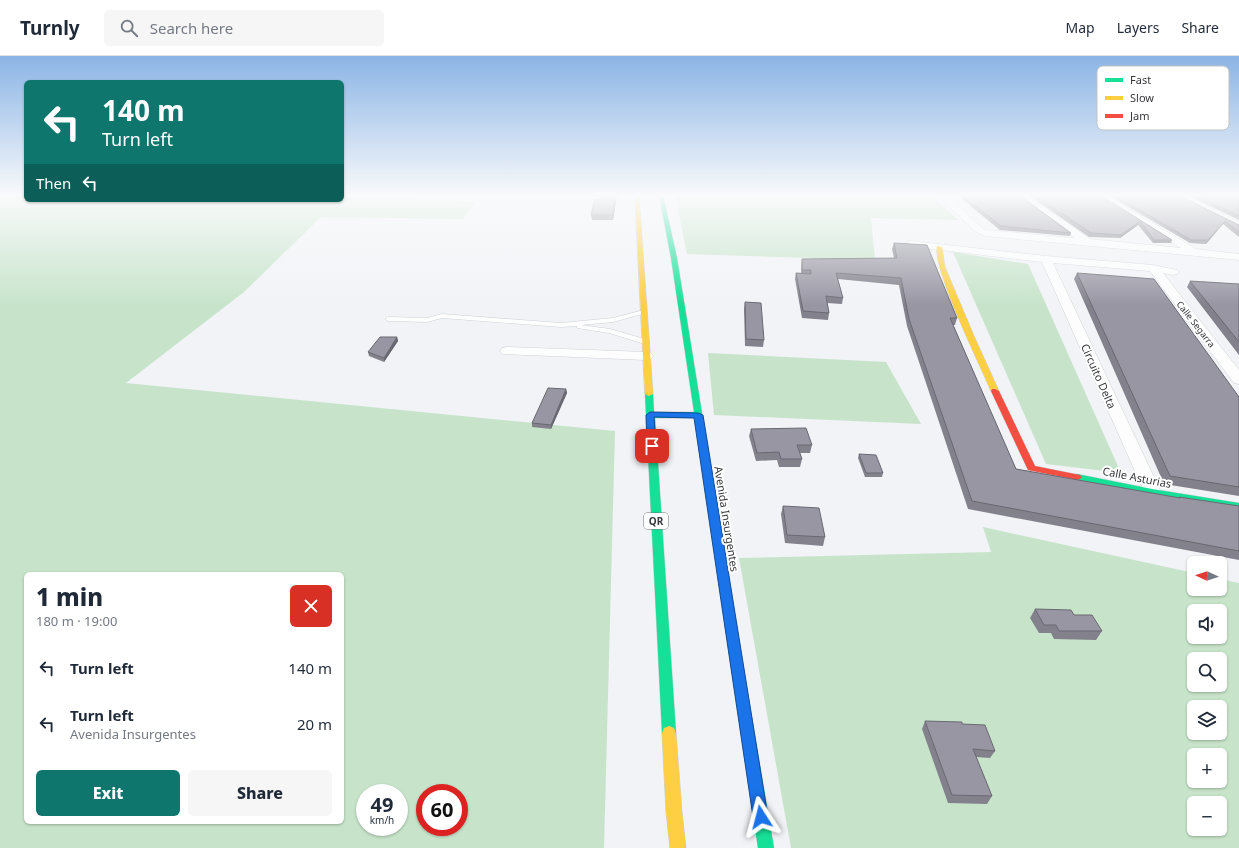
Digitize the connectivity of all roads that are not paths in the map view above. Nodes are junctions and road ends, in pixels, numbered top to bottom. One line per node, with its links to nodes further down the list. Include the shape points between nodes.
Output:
1 (639, 232): 14 (main road, QR)
2 (669, 232): 22 (main road, Avenida Insurgentes)
3 (983, 232): 6 (street)
4 (1073, 232): 6 (street)
5 (1162, 232): 9 (street)
6 (1086, 241): 9 (street)
7 (912, 244): 8 (street)
8 (939, 247): 11 (street); 23 (main road, Calle Asturias, via 942,267 970,336 1031,468)
9 (1195, 252): 10 (street)
10 (1239, 257)
11 (1046, 259): 12 (street); 23 (street, Circuito Delta)
12 (1153, 268): 13 (street); 20 (street, Calle Segarra)
13 (1173, 272)
14 (644, 312): 16 (lane, via 613,320); 17 (main road, QR)
15 (388, 319): 16 (lane, via 428,320 442,316)
16 (560, 325): 17 (lane, via 610,331)
17 (645, 342): 19 (main road, QR)
18 (507, 351): 19 (street)
19 (646, 356): 21 (main road, QR)
20 (1239, 380)
21 (650, 415): 22 (main road); 25 (main road, QR)
22 (698, 415): 26 (main road, Avenida Insurgentes)
23 (1152, 492): 24 (main road, Calle Asturias)
24 (1239, 506)
25 (678, 848)
26 (766, 848)

